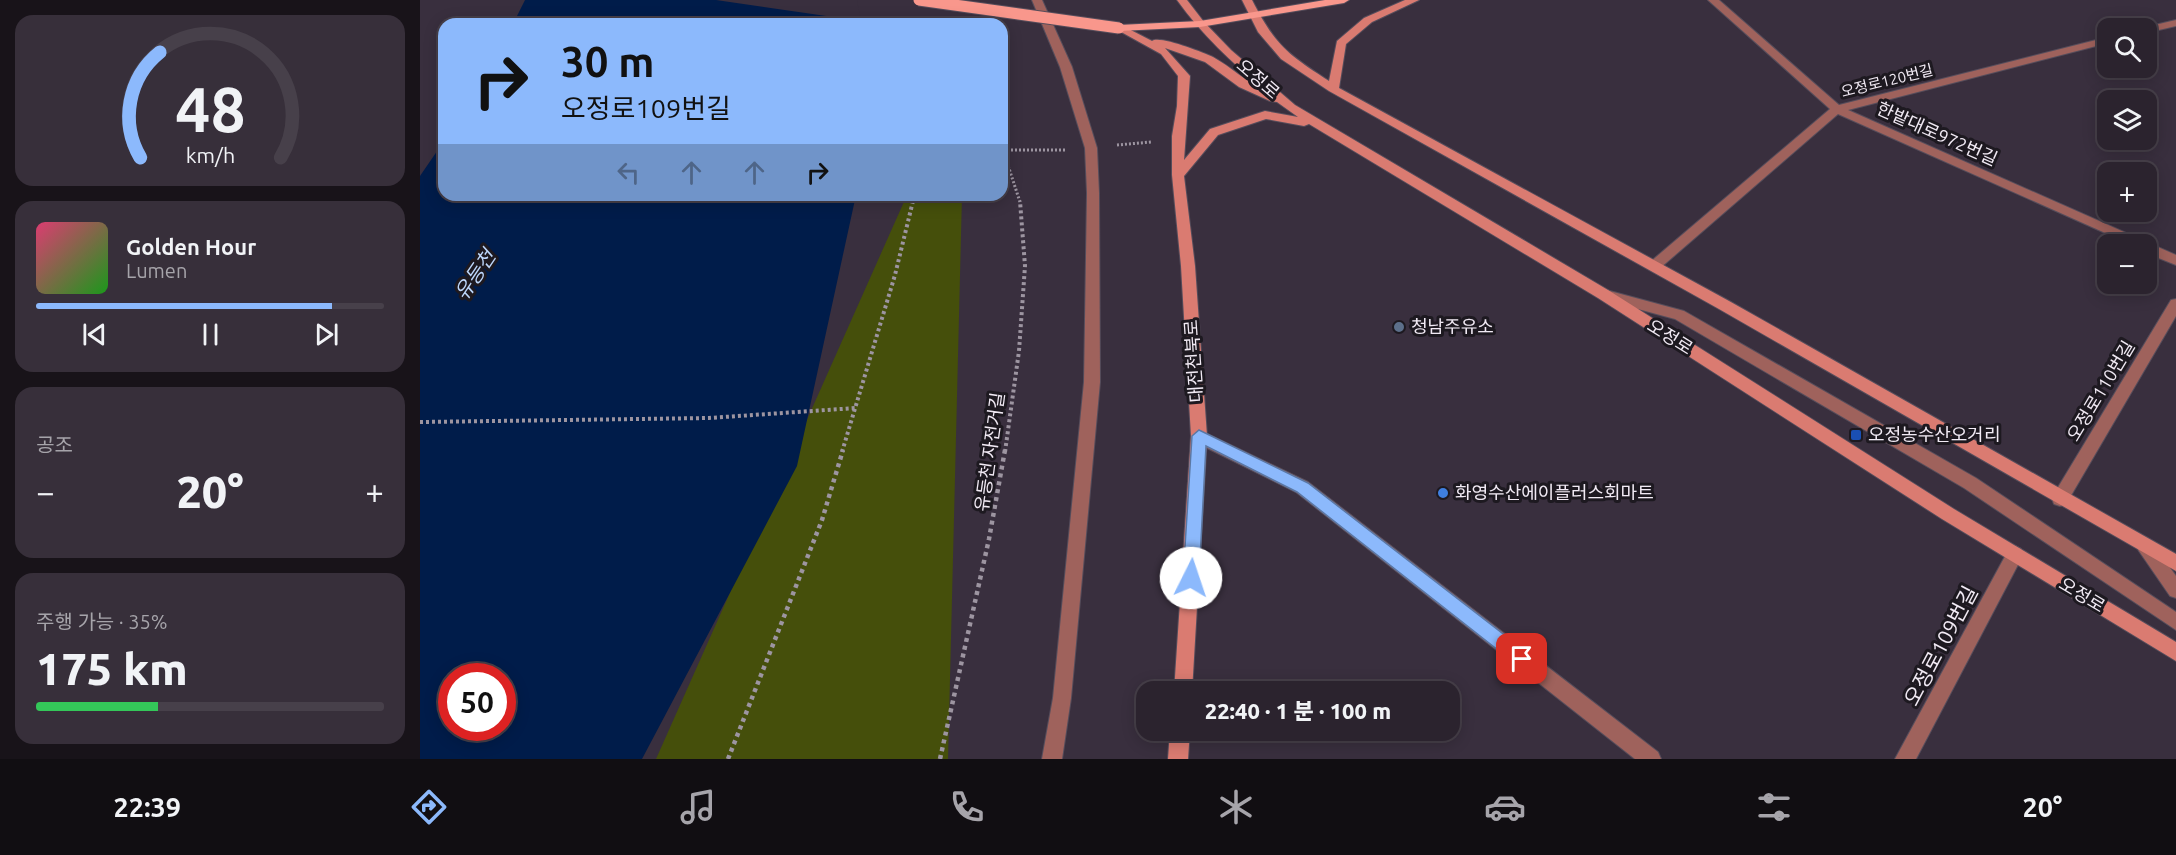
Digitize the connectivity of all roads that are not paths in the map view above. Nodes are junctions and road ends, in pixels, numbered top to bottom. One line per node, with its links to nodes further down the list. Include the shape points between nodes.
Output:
1 (919, 0): 12 (main road, bridge)
2 (1037, 0): 35 (street, via 1066,67 1091,148 1093,192 1092,382 1062,698)
3 (1182, 0): 10 (main road, 오정로)
4 (1246, 0): 8 (main road, 오정로)
5 (1344, 0): 8 (main road)
6 (1414, 0): 14 (main road, via 1368,20 1341,43)
7 (1713, 0): 16 (street, 한밭대로972번길)
8 (1254, 15): 10 (main road); 14 (main road, 오정로, via 1285,57)
9 (2176, 23): 11 (street)
10 (1200, 24): 12 (main road); 15 (main road, 오정로)
11 (2157, 27)
12 (1119, 28): 15 (main road, via 1209,60 1244,85); 18 (main road, 대전천북로, via 1165,52 1184,76)
13 (2097, 43): 16 (street, 오정로120번길)
14 (1333, 89): 22 (main road, 오정로)
15 (1291, 108): 17 (main road, 오정로)
16 (1837, 109): 19 (street, 한밭대로972번길); 22 (street, 오정로120번길)
17 (1355, 145): 18 (main road, via 1297,118 1265,115 1214,132); 23 (main road, 오정로)
18 (1178, 175): 25 (main road, 대전천북로)
19 (2118, 234)
20 (2157, 252): 21 (street)
21 (2176, 260)
22 (1654, 266): 26 (main road, 오정로)
23 (1603, 294): 28 (main road, 오정로); 31 (street, via 1679,315 1970,483)
24 (2176, 304): 26 (street, 오정로110번길)
25 (1199, 436): 33 (main road, 대전천북로); 37 (street, via 1302,487)
26 (2060, 499): 27 (main road, 오정로)
27 (2145, 546): 29 (main road, 오정로); 30 (street)
28 (2015, 554): 32 (main road, 오정로); 38 (street, 오정로109번길)
29 (2176, 563)
30 (2176, 590)
31 (2176, 622)
32 (2176, 652)
33 (1184, 681)
34 (1180, 741): 36 (main road)
35 (1052, 759)
36 (1179, 759)
37 (1651, 759)
38 (1905, 759)

